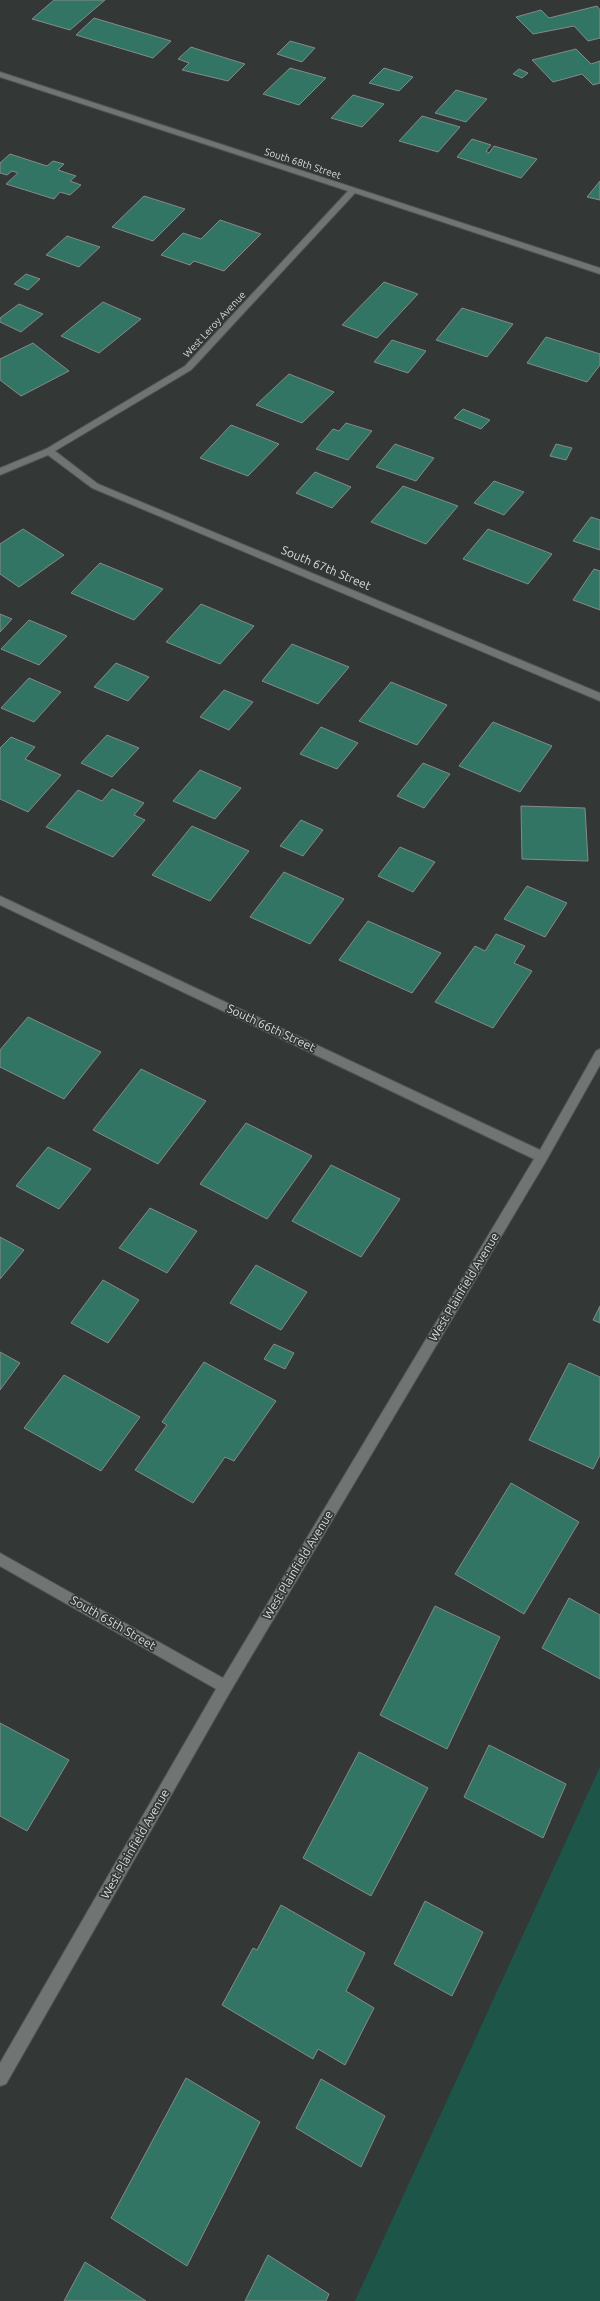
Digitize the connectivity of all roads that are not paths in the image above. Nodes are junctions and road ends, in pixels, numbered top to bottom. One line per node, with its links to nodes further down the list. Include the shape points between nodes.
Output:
1 (0, 74): 2 (street, South 68th Street)
2 (353, 191): 3 (street, South 68th Street); 4 (street, West Leroy Avenue, via 188,368)
3 (600, 271)
4 (49, 451): 5 (street, West Leroy Avenue); 6 (street, South 67th Street, via 95,486)
5 (0, 472)
6 (600, 697)
7 (0, 900): 9 (street, South 66th Street)
8 (600, 1054): 9 (street, West Plainfield Avenue)
9 (542, 1157): 11 (street, West Plainfield Avenue)
10 (0, 1559): 11 (street, South 65th Street)
11 (225, 1687): 12 (street, West Plainfield Avenue)
12 (0, 2078)

